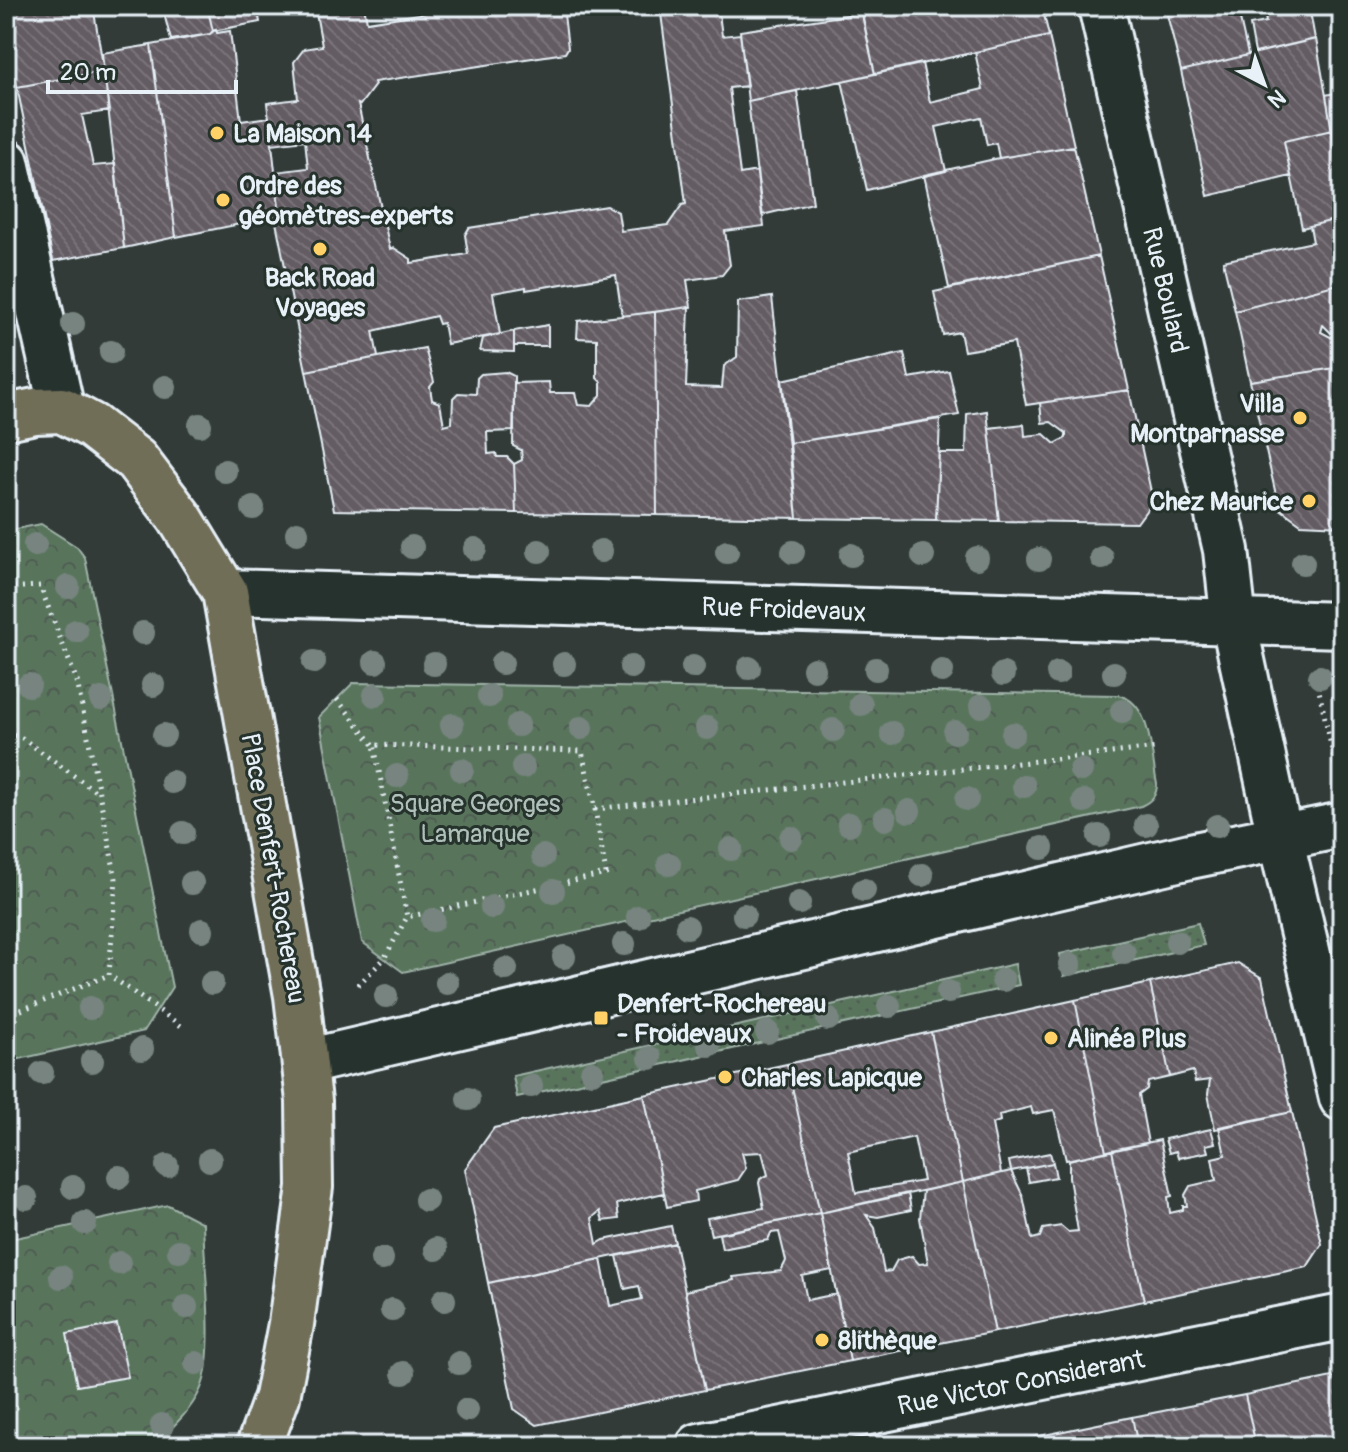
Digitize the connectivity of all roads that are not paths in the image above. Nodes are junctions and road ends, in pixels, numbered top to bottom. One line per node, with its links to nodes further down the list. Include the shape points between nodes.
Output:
1 (1101, 6): 6 (main road, Rue Boulard, via 1226,550)
2 (6, 162): 3 (main road)
3 (62, 410): 4 (main road); 5 (main road, Place Denfert-Rochereau, via 136,460 180,518)
4 (6, 417)
5 (225, 592): 6 (main road, Rue Froidevaux); 10 (main road, Place Denfert-Rochereau)
6 (1234, 623): 7 (main road, Rue Froidevaux); 9 (main road, Rue Boulard)
7 (1342, 625)
8 (1340, 804): 9 (main road)
9 (1280, 837): 10 (main road); 11 (main road, Rue Boulard)
10 (306, 1062): 13 (main road, Place Denfert-Rochereau, via 310,1187 277,1397)
11 (1342, 1098)
12 (1342, 1317): 14 (main road, Rue Victor Considerant)
13 (259, 1446)
14 (699, 1446)

